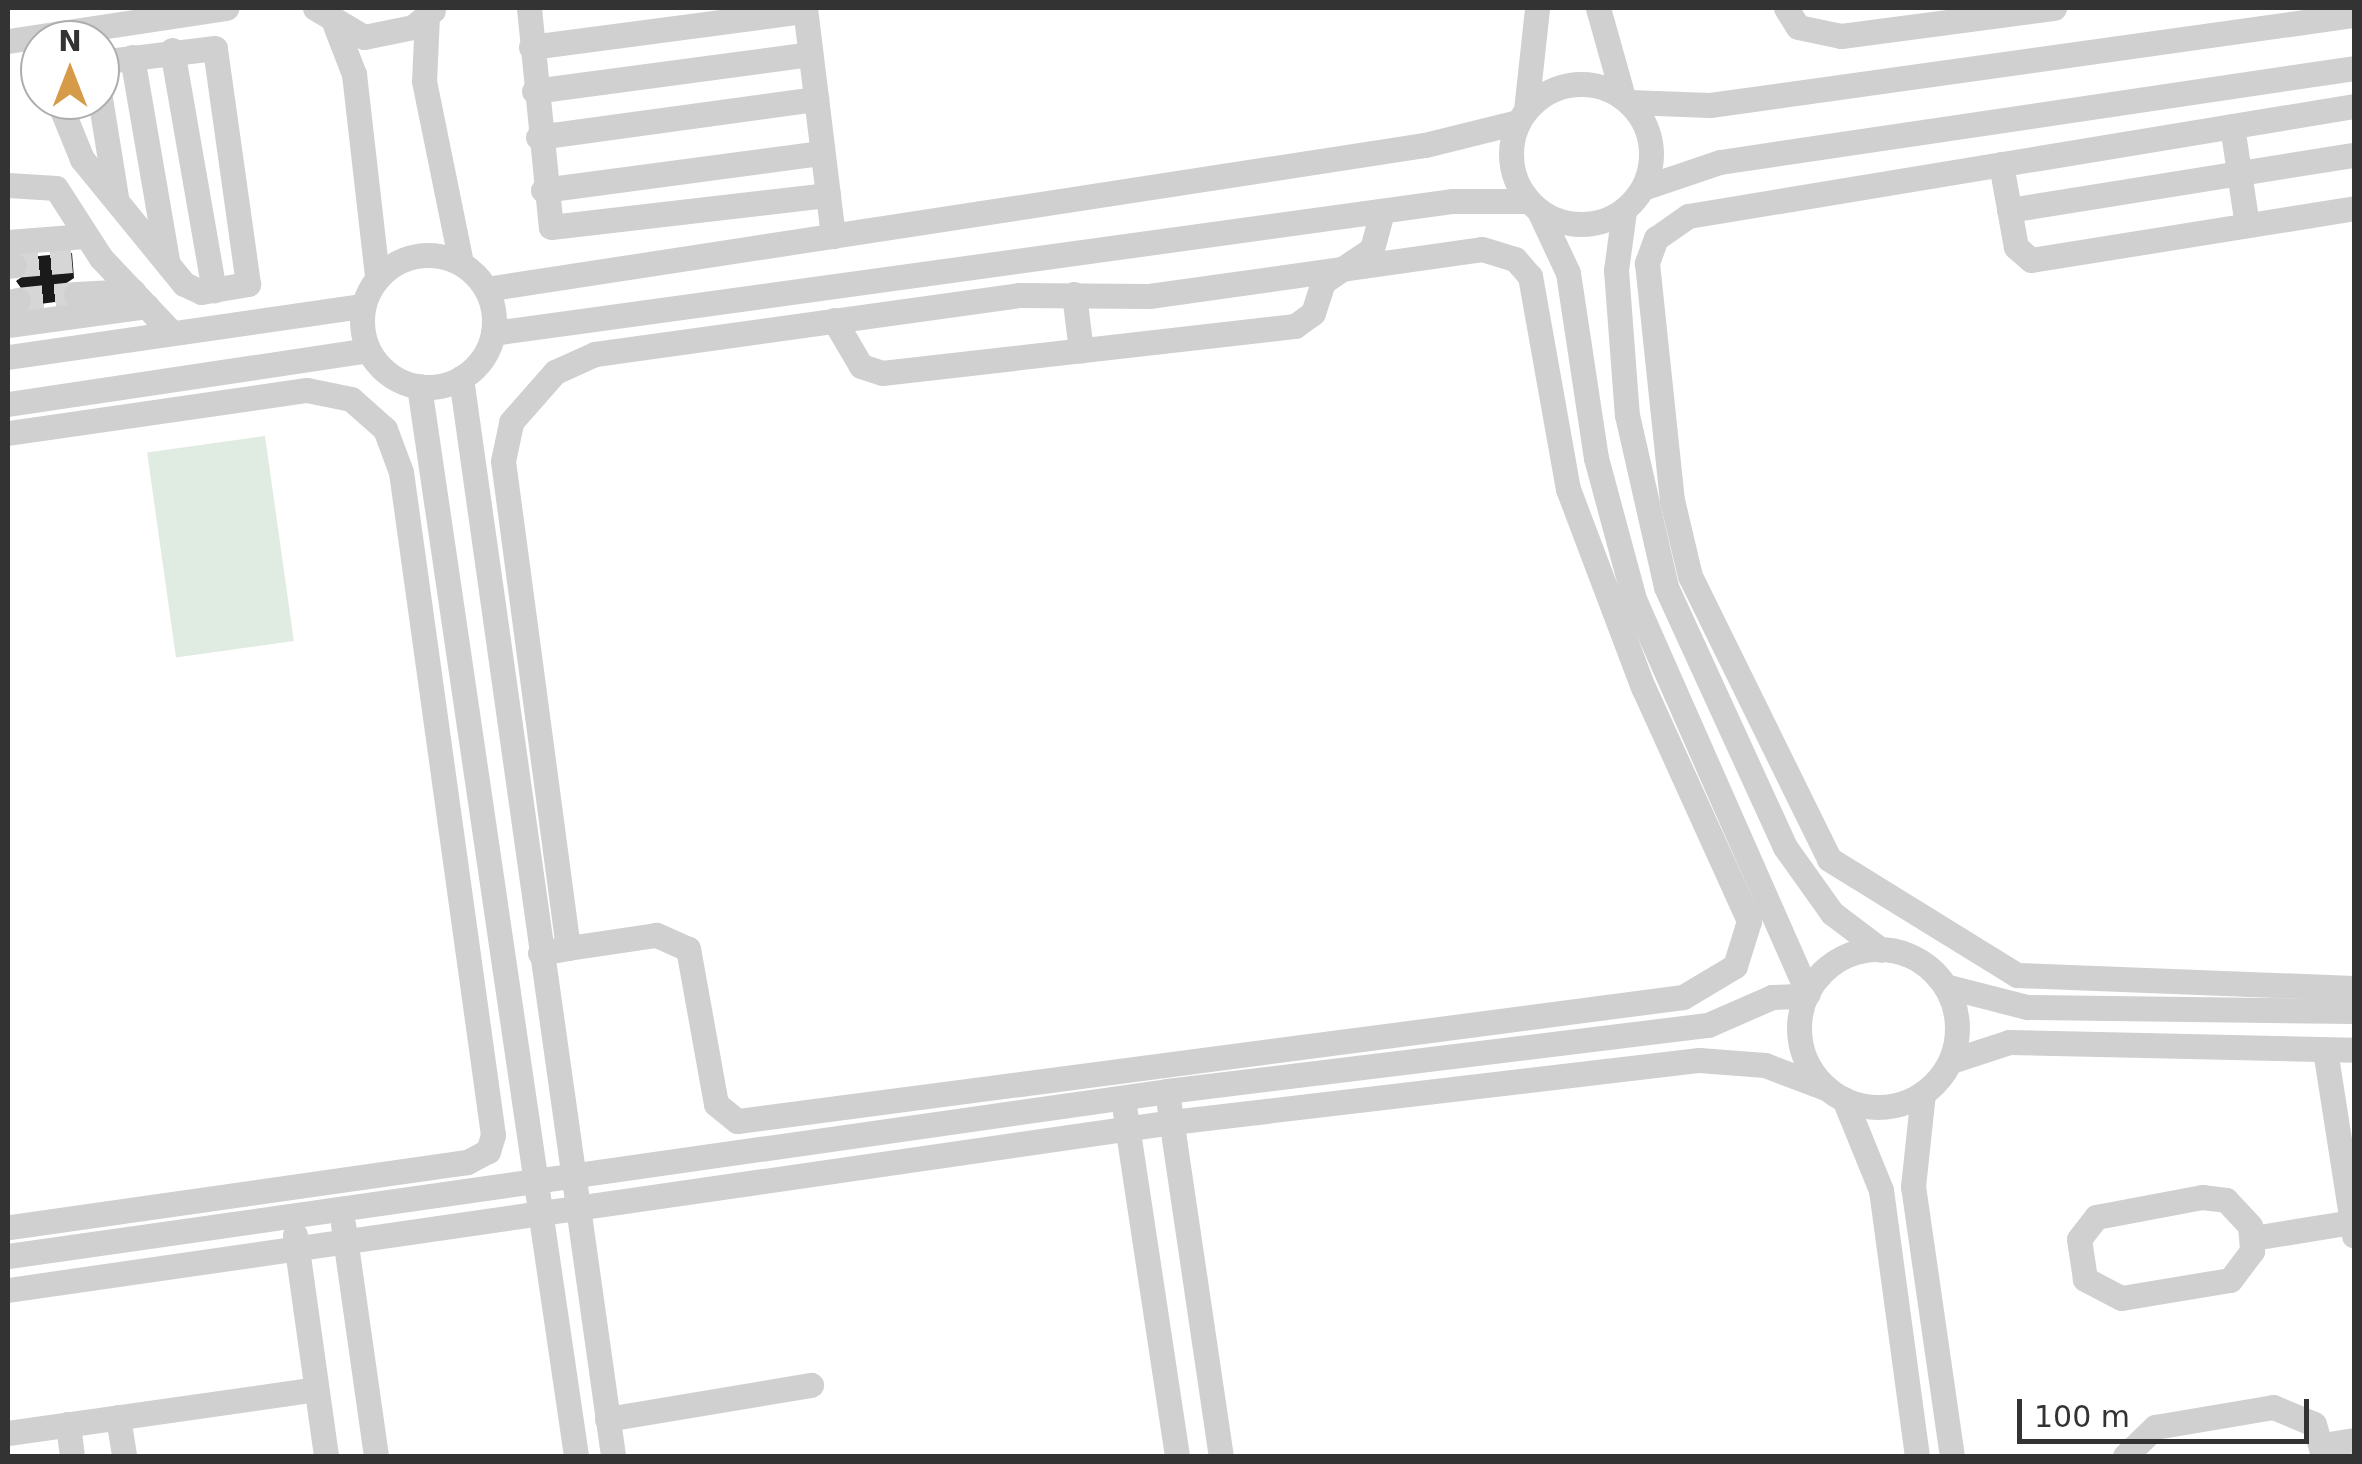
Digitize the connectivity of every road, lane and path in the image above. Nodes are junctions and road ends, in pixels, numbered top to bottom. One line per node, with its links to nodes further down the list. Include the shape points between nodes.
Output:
1 (227, 8): 12 (street)
2 (315, 8): 11 (street)
3 (529, 8): 13 (street)
4 (1537, 8): 24 (street)
5 (1598, 8): 22 (street)
6 (1786, 8): 7 (street, via 1798,27 1841,36)
7 (2054, 8)
8 (805, 9): 13 (street); 15 (street)
9 (431, 12): 11 (street, via 389,36); 50 (street, via 424,81)
10 (2354, 15): 22 (street, via 1710,105)
11 (335, 25): 53 (street, via 354,74)
12 (8, 40)
13 (530, 46): 19 (street)
14 (172, 50): 16 (street); 54 (street); 54 (street, via 216,50 253,274)
15 (810, 54): 19 (street); 21 (street)
16 (132, 57): 17 (street); 51 (street)
17 (120, 59)
18 (2354, 68): 20 (street)
19 (534, 91): 29 (street)
20 (2180, 94): 28 (street); 35 (street, via 1700,166)
21 (816, 99): 29 (street); 30 (street)
22 (1626, 99): 24 (street, via 1572,84); 35 (street, via 1652,152)
23 (2354, 106): 27 (street)
24 (1522, 116): 39 (street, via 1511,163); 46 (street, via 1425,145)
25 (65, 120): 38 (street, via 73,145)
26 (103, 120): 38 (street)
27 (2232, 126): 28 (street); 33 (street)
28 (2186, 134): 32 (street)
29 (538, 137): 36 (street)
30 (822, 154): 36 (street); 37 (street)
31 (2354, 155): 33 (street)
32 (2002, 164): 42 (street); 78 (street, via 1688,216 1656,238 1648,263 1672,500 1704,613 1821,851 1996,966 2039,980)
33 (2239, 173): 42 (street); 44 (street)
34 (8, 185): 45 (street, via 50,184)
35 (1643, 188): 41 (street)
36 (543, 190): 37 (street, via 548,223 563,231)
37 (828, 195): 46 (street)
38 (116, 199): 51 (street)
39 (1534, 206): 41 (street, via 1572,224); 43 (street); 79 (street, via 1568,272 1600,476 1640,616)
40 (2354, 208): 44 (street)
41 (1624, 210): 75 (street, via 1616,270 1625,397 1666,588 1790,856 1832,913)
42 (2009, 210): 44 (street, via 2016,247 2031,260)
43 (1382, 211): 52 (street, via 1377,240); 63 (street)
44 (2247, 226)
45 (85, 236): 47 (street); 48 (street)
46 (833, 236): 55 (street)
47 (10, 258)
48 (101, 258): 49 (street); 58 (street)
49 (72, 260)
50 (460, 263): 53 (street, via 408,258); 55 (street)
51 (168, 264): 54 (street, via 192,289)
52 (1349, 268): 57 (street, via 1149,296); 66 (street, via 1324,282 1303,324); 81 (street, via 1494,250 1530,276 1568,489 1643,688 1749,922 1736,966 1698,994)
53 (377, 278): 59 (street)
54 (220, 290): 61 (street)
55 (486, 290): 63 (street)
56 (76, 294): 58 (street)
57 (1074, 294): 60 (street); 66 (street)
58 (140, 298): 62 (street); 64 (street)
59 (362, 306): 61 (street); 65 (street)
60 (834, 320): 66 (street, via 874,373); 74 (street, via 595,354 554,372 511,422 505,502)
61 (233, 324): 64 (street)
62 (8, 325)
63 (493, 332): 68 (street)
64 (172, 333): 67 (street)
65 (368, 350): 69 (street); 70 (street)
66 (1081, 351)
67 (8, 357)
68 (460, 378): 70 (street); 76 (street)
69 (127, 386): 71 (street); 72 (street)
70 (418, 386): 95 (street)
71 (8, 404)
72 (131, 415): 73 (street); 100 (street, via 322,390 364,408 392,442 492,1143 466,1162)
73 (8, 433)
74 (568, 948): 76 (street); 90 (street, via 656,935 682,943 696,966 719,1111 737,1121)
75 (1881, 950): 77 (street, via 1918,960); 79 (street, via 1838,961)
76 (540, 952): 94 (street)
77 (1945, 986): 80 (street, via 2027,1007); 84 (street, via 1958,1028)
78 (2354, 988)
79 (1807, 995): 85 (street, via 1772,997 1708,1025); 87 (street, via 1802,1046)
80 (2354, 1011)
81 (1333, 1039): 85 (street); 90 (street)
82 (2325, 1050): 83 (street); 84 (street, via 2009,1042); 101 (street)
83 (2354, 1050)
84 (1951, 1061): 88 (street)
85 (1337, 1070): 86 (street)
86 (1168, 1091): 89 (street); 91 (street)
87 (1836, 1094): 88 (street, via 1884,1107); 91 (street, via 1765,1065 1698,1060); 123 (street, via 1881,1190)
88 (1923, 1094): 124 (street, via 1913,1186)
89 (1123, 1097): 92 (street); 93 (street)
90 (827, 1106): 93 (street)
91 (1172, 1122): 92 (street); 122 (street)
92 (1128, 1128): 96 (street); 121 (street)
93 (832, 1138): 94 (street)
94 (572, 1176): 95 (street); 96 (street)
95 (536, 1181): 97 (street); 98 (street)
96 (576, 1208): 98 (street); 110 (street)
97 (341, 1209): 99 (street); 103 (street)
98 (540, 1213): 103 (street); 119 (street)
99 (292, 1216): 104 (street); 105 (street)
100 (8, 1227)
101 (2353, 1229): 102 (street)
102 (2253, 1238): 102 (street, via 2248,1262 2230,1280 2121,1298 2085,1280 2077,1253 2086,1227 2108,1211 2202,1197 2236,1206)
103 (346, 1241): 104 (street); 118 (street)
104 (297, 1248): 106 (street); 108 (street)
105 (8, 1256)
106 (8, 1290)
107 (810, 1385): 110 (street)
108 (316, 1388): 109 (street); 117 (street)
109 (118, 1417): 111 (street); 116 (street)
110 (607, 1419): 120 (street)
111 (68, 1424): 112 (street); 115 (street)
112 (8, 1432)
113 (2354, 1440): 114 (street)
114 (2323, 1451): 125 (street, via 2306,1416 2273,1407 2154,1426)
115 (72, 1456)
116 (124, 1456)
117 (326, 1456)
118 (376, 1456)
119 (576, 1456)
120 (613, 1456)
121 (1176, 1456)
122 (1221, 1456)
123 (1917, 1456)
124 (1952, 1456)
125 (2125, 1456)

